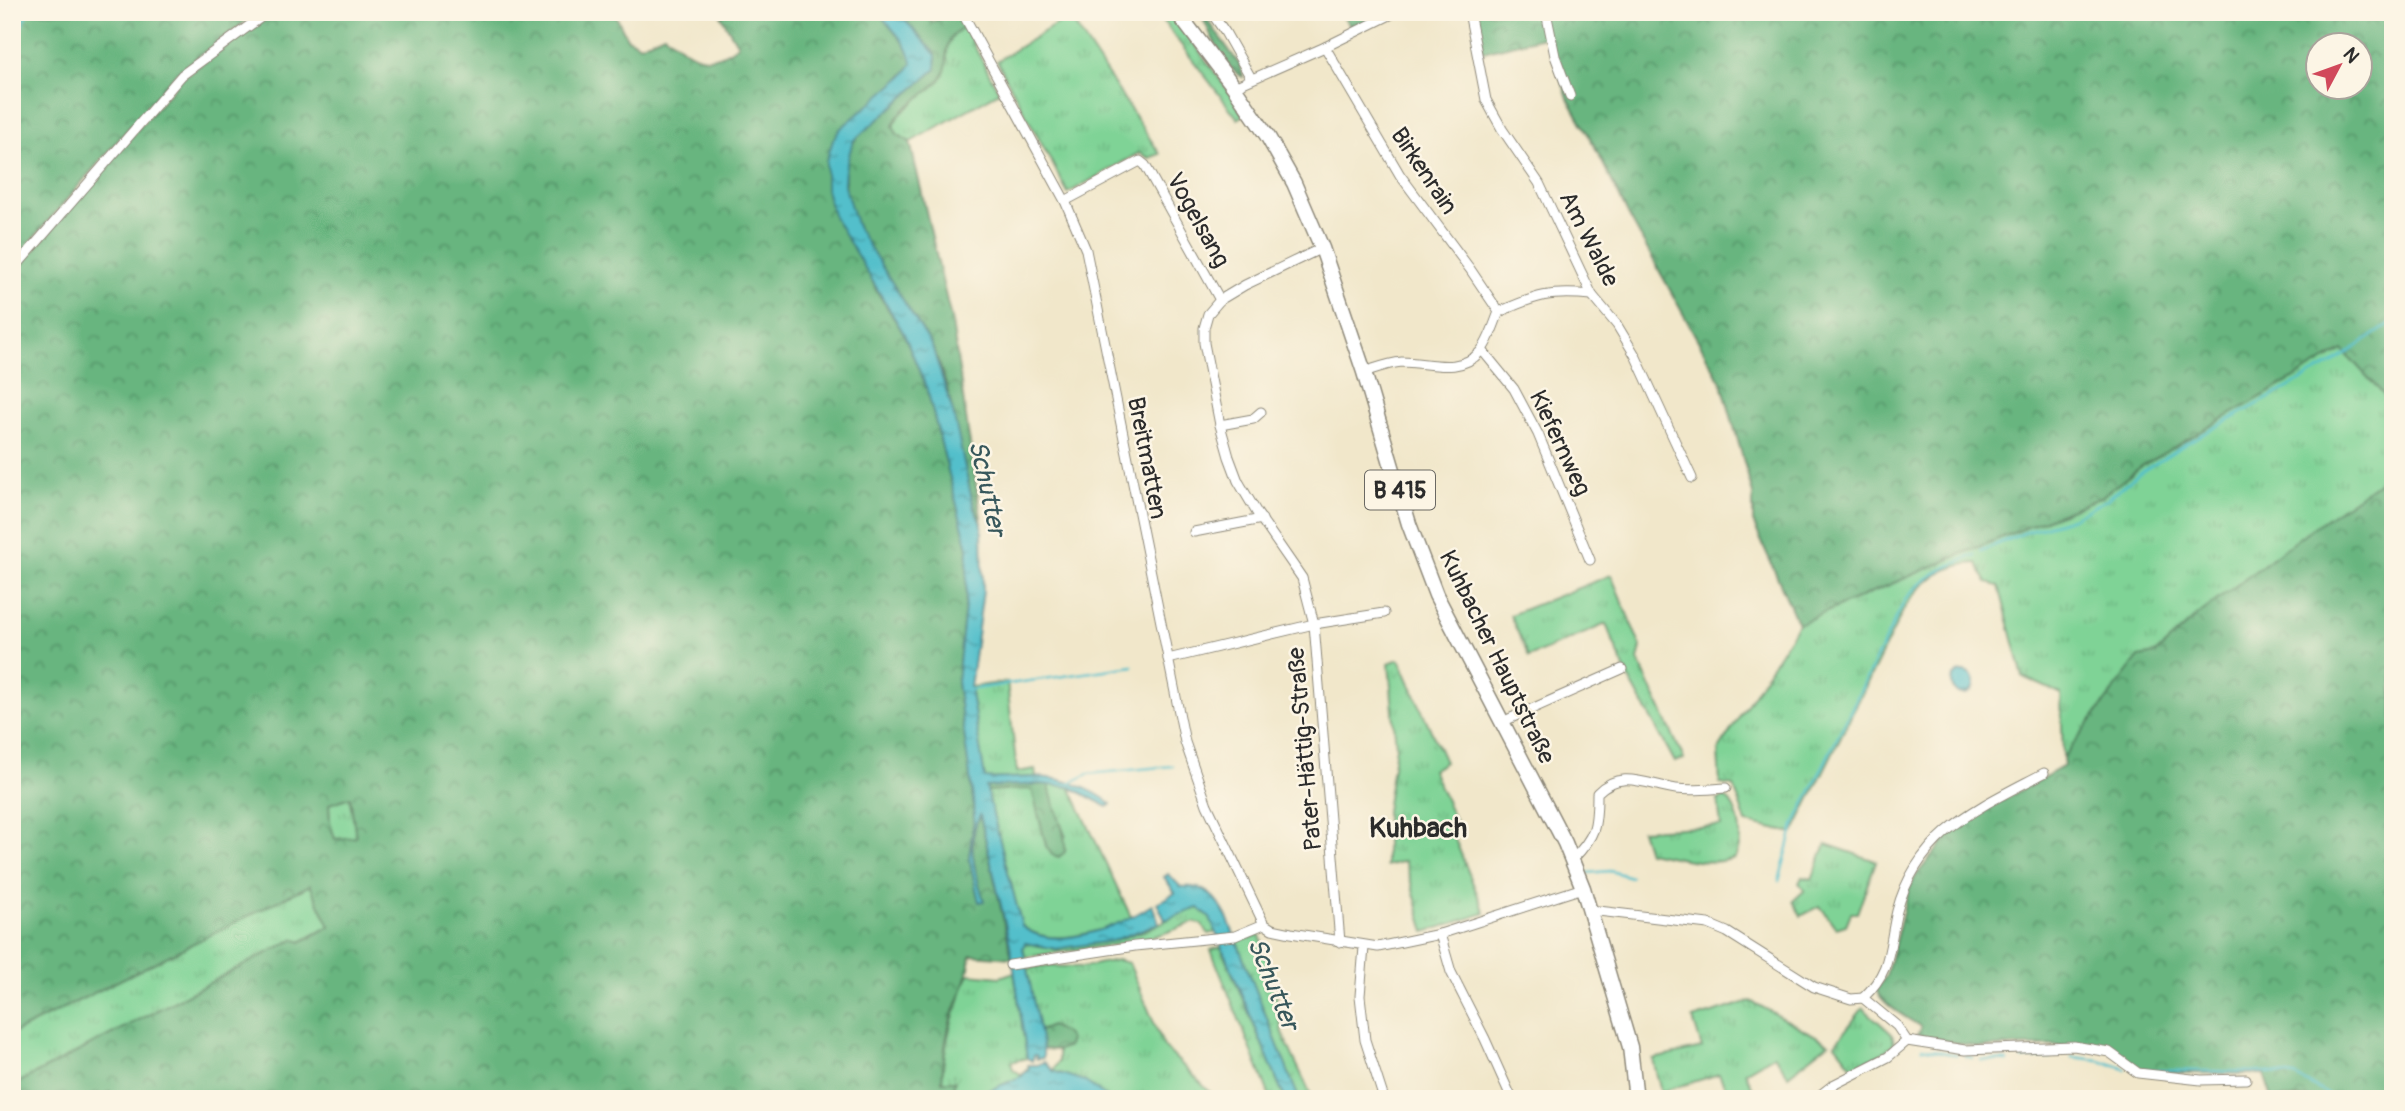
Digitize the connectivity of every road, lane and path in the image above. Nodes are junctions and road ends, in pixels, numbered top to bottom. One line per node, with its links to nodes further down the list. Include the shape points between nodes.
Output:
1 (268, 12): 14 (street, via 181,75)
2 (962, 12): 12 (street, Breitmatten)
3 (1177, 12): 10 (main road, B 415)
4 (1211, 12): 9 (street)
5 (1396, 12): 8 (street)
6 (1469, 12): 15 (street, Am Walde, via 1486,100 1539,183)
7 (1546, 12): 11 (street)
8 (1325, 47): 9 (street); 17 (street, Birkenrain, via 1400,175)
9 (1251, 78): 10 (street)
10 (1234, 87): 13 (main road, Kuhbacher Hauptstraße / B 415, via 1283,163)
11 (1570, 96)
12 (1065, 201): 16 (street, Vogelsang, via 1140,161 1145,164); 28 (street, Breitmatten, via 1086,250)
13 (1322, 248): 16 (street); 19 (main road, Kuhbacher Hauptstraße / B 415)
14 (12, 271)
15 (1592, 295): 17 (street, via 1560,292 1533,296); 22 (street, Am Walde, via 1635,355)
16 (1220, 300): 21 (street, via 1204,328)
17 (1499, 312): 18 (street)
18 (1482, 350): 19 (street, via 1468,361 1452,365 1390,363); 25 (street, Kiefernweg, via 1514,389 1538,434)
19 (1364, 372): 30 (main road, Kuhbacher Hauptstraße / B 415, via 1409,524 1436,595)
20 (1261, 412): 21 (street, via 1253,419)
21 (1220, 425): 23 (street, via 1238,481)
22 (1692, 478)
23 (1262, 519): 24 (street); 27 (street, via 1302,578)
24 (1195, 532)
25 (1590, 561)
26 (1384, 613): 27 (street, Pater-Hättig-Straße)
27 (1314, 624): 28 (street); 38 (street, Pater-Hättig-Straße)
28 (1168, 659): 36 (street, Breitmatten, via 1194,772)
29 (1622, 669): 30 (street)
30 (1502, 722): 33 (main road, Kuhbacher Hauptstraße / B 415)
31 (2044, 773): 41 (street, via 1962,817 1915,867 1897,913 1882,975)
32 (1726, 788): 33 (street, via 1685,790 1622,779 1607,783 1597,793 1597,821 1588,844)
33 (1572, 860): 34 (main road, Kuhbacher Hauptstraße / B 415)
34 (1583, 888): 35 (main road, Kuhbacher Hauptstraße / B 415); 37 (street)
35 (1590, 910): 41 (street, via 1708,924 1814,987); 46 (main road, Kuhbacher Hauptstraße / B 415, via 1630,1047)
36 (1264, 924): 38 (street); 40 (street, via 1235,936)
37 (1440, 934): 39 (street); 45 (street, via 1451,972)
38 (1340, 942): 39 (street)
39 (1364, 947): 44 (street, via 1360,996 1364,1040)
40 (1010, 965)
41 (1863, 998): 42 (street)
42 (1907, 1041): 43 (street, via 1965,1050 2074,1046 2109,1052 2138,1073); 47 (street)
43 (2246, 1079)
44 (1384, 1099)
45 (1512, 1099)
46 (1636, 1099)
47 (1815, 1099)

